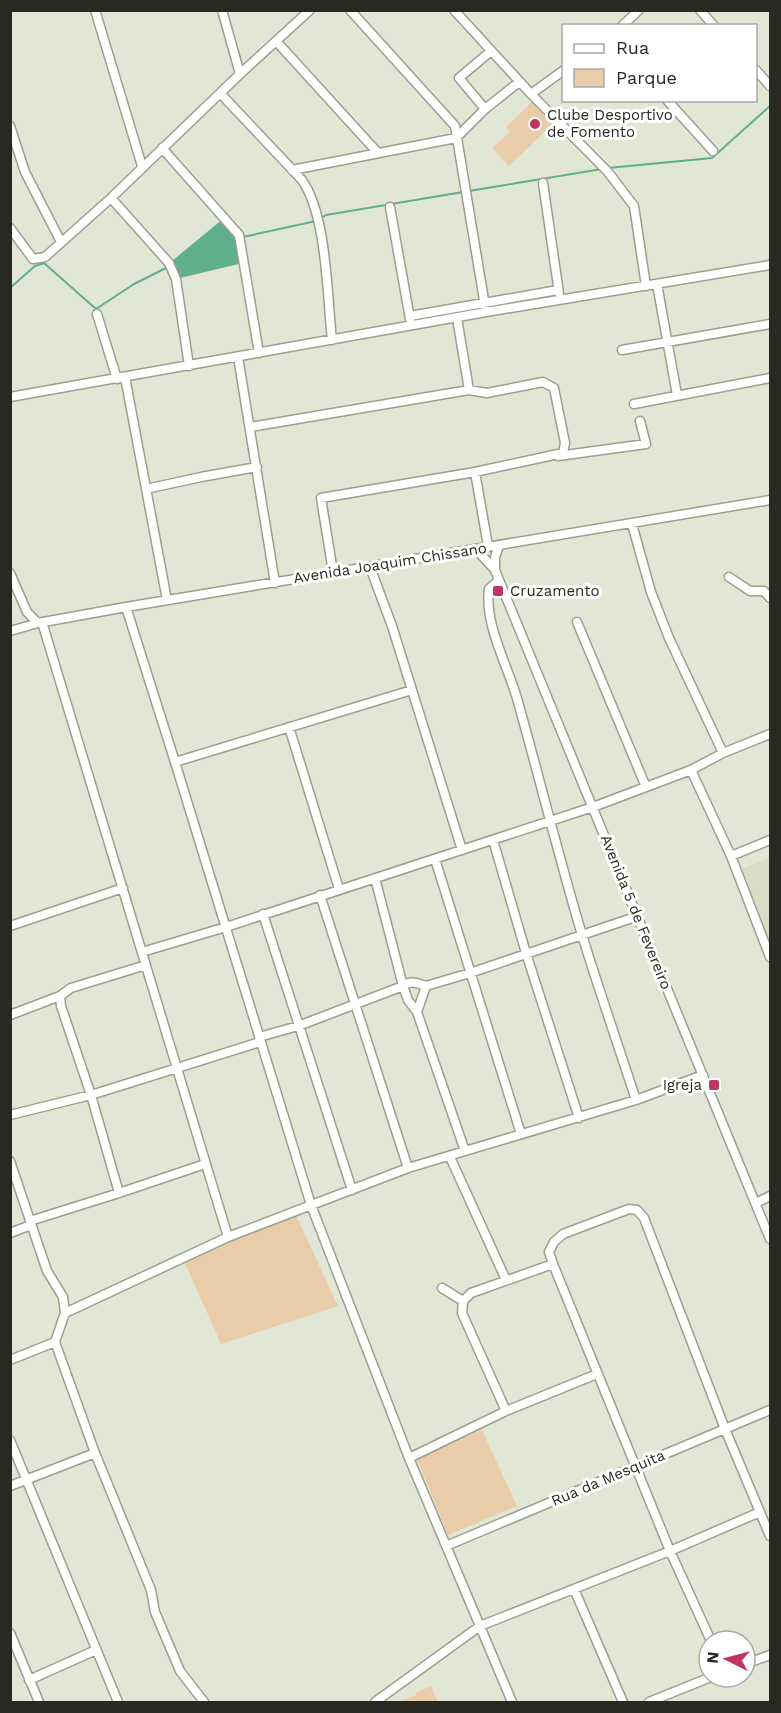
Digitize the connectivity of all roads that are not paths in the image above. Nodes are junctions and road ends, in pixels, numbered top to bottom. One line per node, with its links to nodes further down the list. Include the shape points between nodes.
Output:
1 (95, 10): 26 (street)
2 (222, 10): 14 (street)
3 (310, 10): 10 (street)
4 (350, 10): 22 (street, via 450,118)
5 (454, 10): 11 (street)
6 (639, 10): 8 (street)
7 (700, 10): 9 (street)
8 (624, 24)
9 (712, 24)
10 (276, 40): 14 (street); 25 (street)
11 (491, 51): 15 (street); 20 (street, via 459,78)
12 (562, 71): 18 (street)
13 (757, 71): 16 (street)
14 (240, 74): 17 (street)
15 (519, 82): 18 (street); 20 (street)
16 (771, 86)
17 (219, 93): 23 (street); 27 (street)
18 (531, 94): 35 (street, via 608,172 634,206)
19 (669, 102): 24 (street)
20 (485, 109): 22 (street)
21 (10, 126): 32 (street, via 25,171)
22 (456, 138): 25 (street); 38 (street)
23 (162, 148): 26 (street); 48 (street, via 240,238)
24 (713, 151)
25 (378, 153): 27 (street)
26 (142, 166): 29 (street)
27 (292, 170): 45 (street, via 309,190 318,219)
28 (543, 183): 36 (street)
29 (111, 198): 32 (street); 50 (street, via 169,263 176,279)
30 (390, 207): 41 (street)
31 (10, 228): 32 (street, via 33,259 45,257)
32 (62, 242)
33 (771, 265): 34 (street)
34 (657, 284): 35 (street); 46 (street)
35 (646, 286): 37 (street)
36 (558, 290): 37 (street); 38 (street)
37 (560, 300): 39 (street)
38 (484, 303): 39 (street); 41 (street)
39 (486, 312): 42 (street)
40 (97, 314): 51 (street)
41 (410, 316): 44 (street)
42 (457, 318): 44 (street); 54 (street)
43 (771, 324): 46 (street)
44 (412, 327): 45 (street)
45 (332, 340): 48 (street)
46 (668, 342): 47 (street); 55 (street)
47 (622, 350)
48 (259, 352): 49 (street)
49 (238, 357): 50 (street); 59 (street)
50 (189, 366): 51 (street)
51 (121, 378): 56 (street); 64 (street)
52 (771, 378): 55 (street)
53 (543, 382): 54 (street, via 487,393); 60 (street, via 555,379 559,386); 61 (street, via 554,388 565,443 563,453)
54 (469, 390): 59 (street)
55 (677, 395): 57 (street)
56 (10, 397)
57 (634, 404)
58 (640, 421): 60 (street, via 646,444)
59 (250, 427): 62 (street)
60 (571, 454): 61 (street)
61 (555, 456): 63 (street)
62 (257, 467): 64 (street); 75 (street)
63 (475, 472): 67 (street); 72 (street, via 321,498)
64 (146, 489): 79 (street)
65 (771, 500): 66 (street, Avenida Joaquim Chissano)
66 (632, 524): 68 (street, Avenida Joaquim Chissano); 87 (street, via 665,629)
67 (488, 546): 68 (street, Avenida Joaquim Chissano); 69 (street, Avenida Joaquim Chissano)
68 (499, 546): 71 (street)
69 (476, 549): 70 (street, Avenida Joaquim Chissano); 71 (street)
70 (370, 567): 72 (street, Avenida Joaquim Chissano); 84 (street)
71 (495, 570): 76 (street, Avenida 5 de Fevereiro)
72 (333, 572): 75 (street, Avenida Joaquim Chissano)
73 (10, 573): 82 (street, via 27,612)
74 (729, 577): 78 (street, via 750,591 764,591)
75 (275, 582): 79 (street, Avenida Joaquim Chissano)
76 (500, 583): 91 (street, Avenida 5 de Fevereiro); 92 (street, via 489,589 488,607 518,700)
77 (10, 584): 83 (street, via 21,613)
78 (771, 598)
79 (167, 600): 80 (street, Avenida Joaquim Chissano)
80 (126, 607): 82 (street, Avenida Joaquim Chissano); 88 (street)
81 (577, 622): 90 (street)
82 (40, 623): 83 (street, Avenida Joaquim Chissano); 99 (street)
83 (15, 630)
84 (412, 690): 85 (street); 95 (street)
85 (289, 727): 88 (street); 100 (street)
86 (771, 734): 87 (street)
87 (723, 753): 89 (street)
88 (176, 762): 105 (street)
89 (691, 770): 90 (street); 96 (street)
90 (646, 787): 91 (street)
91 (593, 807): 92 (street); 103 (street, Avenida 5 de Fevereiro)
92 (549, 821): 93 (street); 106 (street)
93 (493, 840): 95 (street); 108 (street)
94 (771, 840): 96 (street)
95 (462, 850): 97 (street)
96 (731, 856): 109 (street)
97 (435, 859): 98 (street); 111 (street)
98 (375, 878): 100 (street); 112 (street)
99 (123, 888): 104 (street); 107 (street)
100 (339, 889): 101 (street)
101 (320, 895): 102 (street); 115 (street)
102 (263, 914): 105 (street); 118 (street)
103 (638, 916): 106 (street); 121 (street, Avenida 5 de Fevereiro)
104 (10, 926)
105 (226, 927): 107 (street); 119 (street)
106 (582, 936): 108 (street); 123 (street)
107 (142, 952): 110 (street)
108 (526, 953): 111 (street); 125 (street)
109 (771, 957)
110 (146, 965): 114 (street, via 71,988); 120 (street)
111 (470, 973): 113 (street); 126 (street)
112 (404, 986): 113 (street, via 414,982); 115 (street); 116 (street)
113 (426, 986): 116 (street)
114 (60, 996): 117 (street); 122 (street)
115 (354, 1005): 118 (street); 131 (street)
116 (417, 1012): 127 (street)
117 (10, 1015)
118 (298, 1026): 119 (street); 132 (street)
119 (260, 1040): 120 (street); 136 (street)
120 (175, 1068): 122 (street); 130 (street)
121 (703, 1075): 123 (street); 135 (street, Avenida 5 de Fevereiro)
122 (91, 1095): 124 (street); 133 (street)
123 (636, 1100): 125 (street)
124 (10, 1115)
125 (579, 1118): 126 (street)
126 (521, 1134): 127 (street)
127 (465, 1151): 128 (street)
128 (450, 1156): 131 (street); 142 (street)
129 (10, 1161): 137 (street)
130 (205, 1164): 133 (street); 139 (street)
131 (408, 1168): 132 (street)
132 (352, 1190): 136 (street)
133 (119, 1193): 137 (street)
134 (771, 1196): 135 (street)
135 (756, 1203): 140 (street, Avenida 5 de Fevereiro)
136 (311, 1205): 139 (street); 154 (street)
137 (30, 1223): 138 (street); 145 (street, via 47,1271 63,1297)
138 (10, 1233)
139 (228, 1237): 145 (street)
140 (771, 1239)
141 (553, 1264): 142 (street); 148 (street); 151 (street, via 549,1252 563,1234 629,1209 637,1210 644,1218)
142 (506, 1280): 144 (street, via 471,1293)
143 (442, 1288): 144 (street)
144 (463, 1301): 150 (street, via 462,1313)
145 (65, 1313): 146 (street)
146 (55, 1342): 147 (street); 153 (street)
147 (10, 1360)
148 (597, 1374): 150 (street); 155 (street)
149 (771, 1410): 151 (street, Rua da Mesquita)
150 (506, 1411): 154 (street)
151 (725, 1429): 155 (street, Rua da Mesquita); 158 (street)
152 (10, 1440): 156 (street)
153 (95, 1453): 156 (street); 171 (street, via 180,1671)
154 (409, 1458): 160 (street)
155 (636, 1466): 160 (street, Rua da Mesquita); 161 (street)
156 (27, 1479): 157 (street); 166 (street)
157 (10, 1486)
158 (760, 1512): 159 (street); 161 (street)
159 (771, 1536)
160 (446, 1546): 163 (street)
161 (670, 1551): 162 (street); 164 (street)
162 (574, 1589): 163 (street); 174 (street)
163 (480, 1626): 172 (street); 173 (street)
164 (706, 1629)
165 (10, 1633): 167 (street)
166 (96, 1650): 167 (street); 170 (street)
167 (29, 1680): 169 (street)
168 (697, 1683): 175 (street)
169 (39, 1702)
170 (118, 1702)
171 (204, 1702)
172 (376, 1702)
173 (512, 1702)
174 (623, 1702)
175 (649, 1702)

